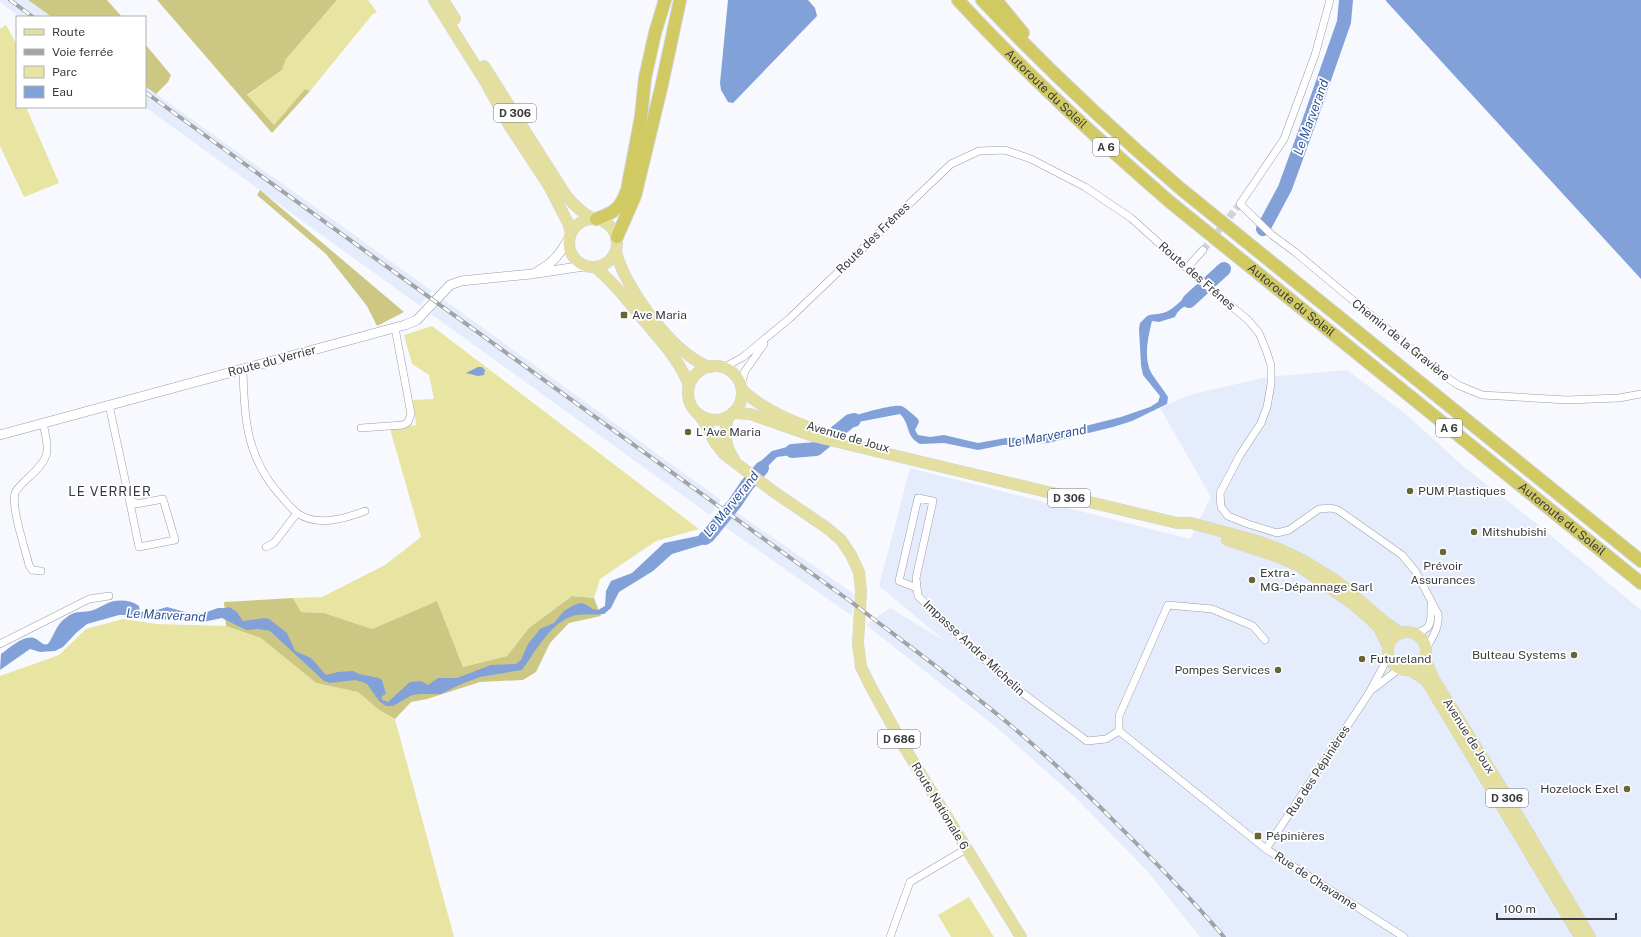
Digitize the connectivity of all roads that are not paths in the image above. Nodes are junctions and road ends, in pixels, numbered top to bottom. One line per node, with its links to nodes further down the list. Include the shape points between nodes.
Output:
1 (434, 0): 11 (main road, D 306, via 549,186 568,223)
2 (443, 0): 10 (main road, D 306, via 565,194 574,206)
3 (665, 0): 10 (highway, via 645,78 641,117 627,190 617,210)
4 (982, 0): 9 (highway, Autoroute du Soleil / A 6)
5 (996, 0): 9 (highway)
6 (1330, 0): 26 (street, Chemin de la Gravière, via 1315,55 1284,139 1240,204 1272,235 1458,385 1482,395 1566,400 1619,398)
7 (680, 2): 12 (highway, via 635,196)
8 (960, 3): 42 (highway, Autoroute du Soleil / A 6, via 1052,96 1164,197)
9 (1066, 85): 40 (highway, Autoroute du Soleil / A 6, via 1181,189)
10 (595, 219): 11 (main road, via 578,224); 12 (main road, via 602,220 611,227)
11 (570, 235): 15 (main road, via 569,249); 18 (main road, Route du Verrier, via 556,259)
12 (617, 237): 14 (main road)
13 (1203, 250): 17 (street)
14 (616, 251): 16 (main road, via 609,262); 21 (main road, via 629,284 648,312 691,358)
15 (584, 266): 16 (main road); 18 (main road, Route du Verrier)
16 (596, 268): 24 (main road, via 614,284 666,347 682,368)
17 (1187, 268): 20 (street, Route des Frênes, via 1131,218 1085,187 1025,156 1005,150 979,151 951,164); 45 (street, Route des Frênes, via 1248,320 1259,333 1271,365 1272,374 1265,415 1220,493 1220,503 1224,512 1248,524 1278,533 1289,530 1319,510 1338,510 1402,555 1416,572)
18 (531, 274): 19 (main road, Route du Verrier, via 461,281 450,285 417,320)
19 (395, 328): 23 (main road, Route du Verrier); 31 (street, via 411,414 408,422 403,424)
20 (769, 337): 22 (street, Route des Frênes, via 743,357); 25 (street, Route des Frênes, via 745,371)
21 (710, 367): 22 (main road); 24 (main road, via 697,374)
22 (723, 368): 25 (main road, via 734,374)
23 (242, 369): 27 (main road, Route du Verrier); 37 (street, via 244,406 257,464 270,485)
24 (689, 386): 28 (main road, via 690,402)
25 (741, 387): 29 (main road, via 741,398); 32 (main road, Avenue de Joux / D 306, via 750,397 778,415)
26 (1641, 394)
27 (109, 406): 30 (main road, Route du Verrier); 35 (street)
28 (699, 415): 29 (main road, via 711,420 724,419); 34 (main road, Route Nationale 6 / D 686, via 718,448)
29 (731, 415): 32 (main road, Avenue de Joux / D 306, via 750,414); 34 (main road, Route Nationale 6, via 726,426 726,439 732,456)
30 (43, 424): 33 (main road, Route du Verrier); 41 (street, via 48,444 47,456 42,465 15,492 14,504 29,564 32,570)
31 (361, 428)
32 (818, 434): 38 (main road, Avenue de Joux / D 306, via 914,455 961,472)
33 (0, 435)
34 (741, 467): 56 (main road, Route Nationale 6 / D 686, via 827,528 841,540 851,555 859,572 861,591 858,643 862,667 903,745)
35 (129, 498): 35 (street, via 139,548 175,540 163,499 136,504)
36 (365, 511): 37 (street, via 345,519 330,521 312,519)
37 (298, 513): 39 (street, via 274,543)
38 (1177, 523): 46 (main road, Avenue de Joux / D 306, via 1191,523 1279,548 1337,582); 50 (main road, Avenue de Joux / D 306, via 1187,530 1251,547 1299,566 1369,618 1384,635)
39 (266, 547)
40 (1641, 561)
41 (41, 570)
42 (1641, 583)
43 (917, 588): 43 (street, Impasse Andre Michelin, via 916,578 933,501 918,498 899,581); 55 (street, Impasse Andre Michelin, via 918,596 1013,686 1087,741 1106,739)
44 (109, 596): 49 (street, via 89,599)
45 (1431, 602): 47 (street, Route des Frênes, via 1430,624 1426,629); 51 (street, Route des Frênes, via 1439,620)
46 (1401, 633): 47 (main road); 50 (main road, via 1393,638)
47 (1414, 633): 51 (main road, via 1423,640)
48 (1265, 640): 55 (street, via 1253,626 1212,609 1168,605 1119,716)
49 (0, 644)
50 (1388, 650): 52 (main road, via 1390,661); 54 (street, Rue des Pépinières, via 1383,667)
51 (1426, 654): 53 (main road, via 1422,664); 62 (main road, Avenue de Joux / D 306, via 1433,678)
52 (1398, 669): 53 (main road); 54 (street, Rue des Pépinières)
53 (1410, 670): 61 (main road, Avenue de Joux / D 306, via 1424,679 1436,697)
54 (1369, 693): 57 (street, Rue des Pépinières)
55 (1119, 731): 57 (street, Rue de Chavanne)
56 (966, 849): 58 (street, via 910,882); 59 (main road, Route Nationale 6 / D 686)
57 (1266, 849): 60 (street, Rue de Chavanne)
58 (890, 937)
59 (1021, 937)
60 (1404, 937)
61 (1580, 937)
62 (1590, 937)

